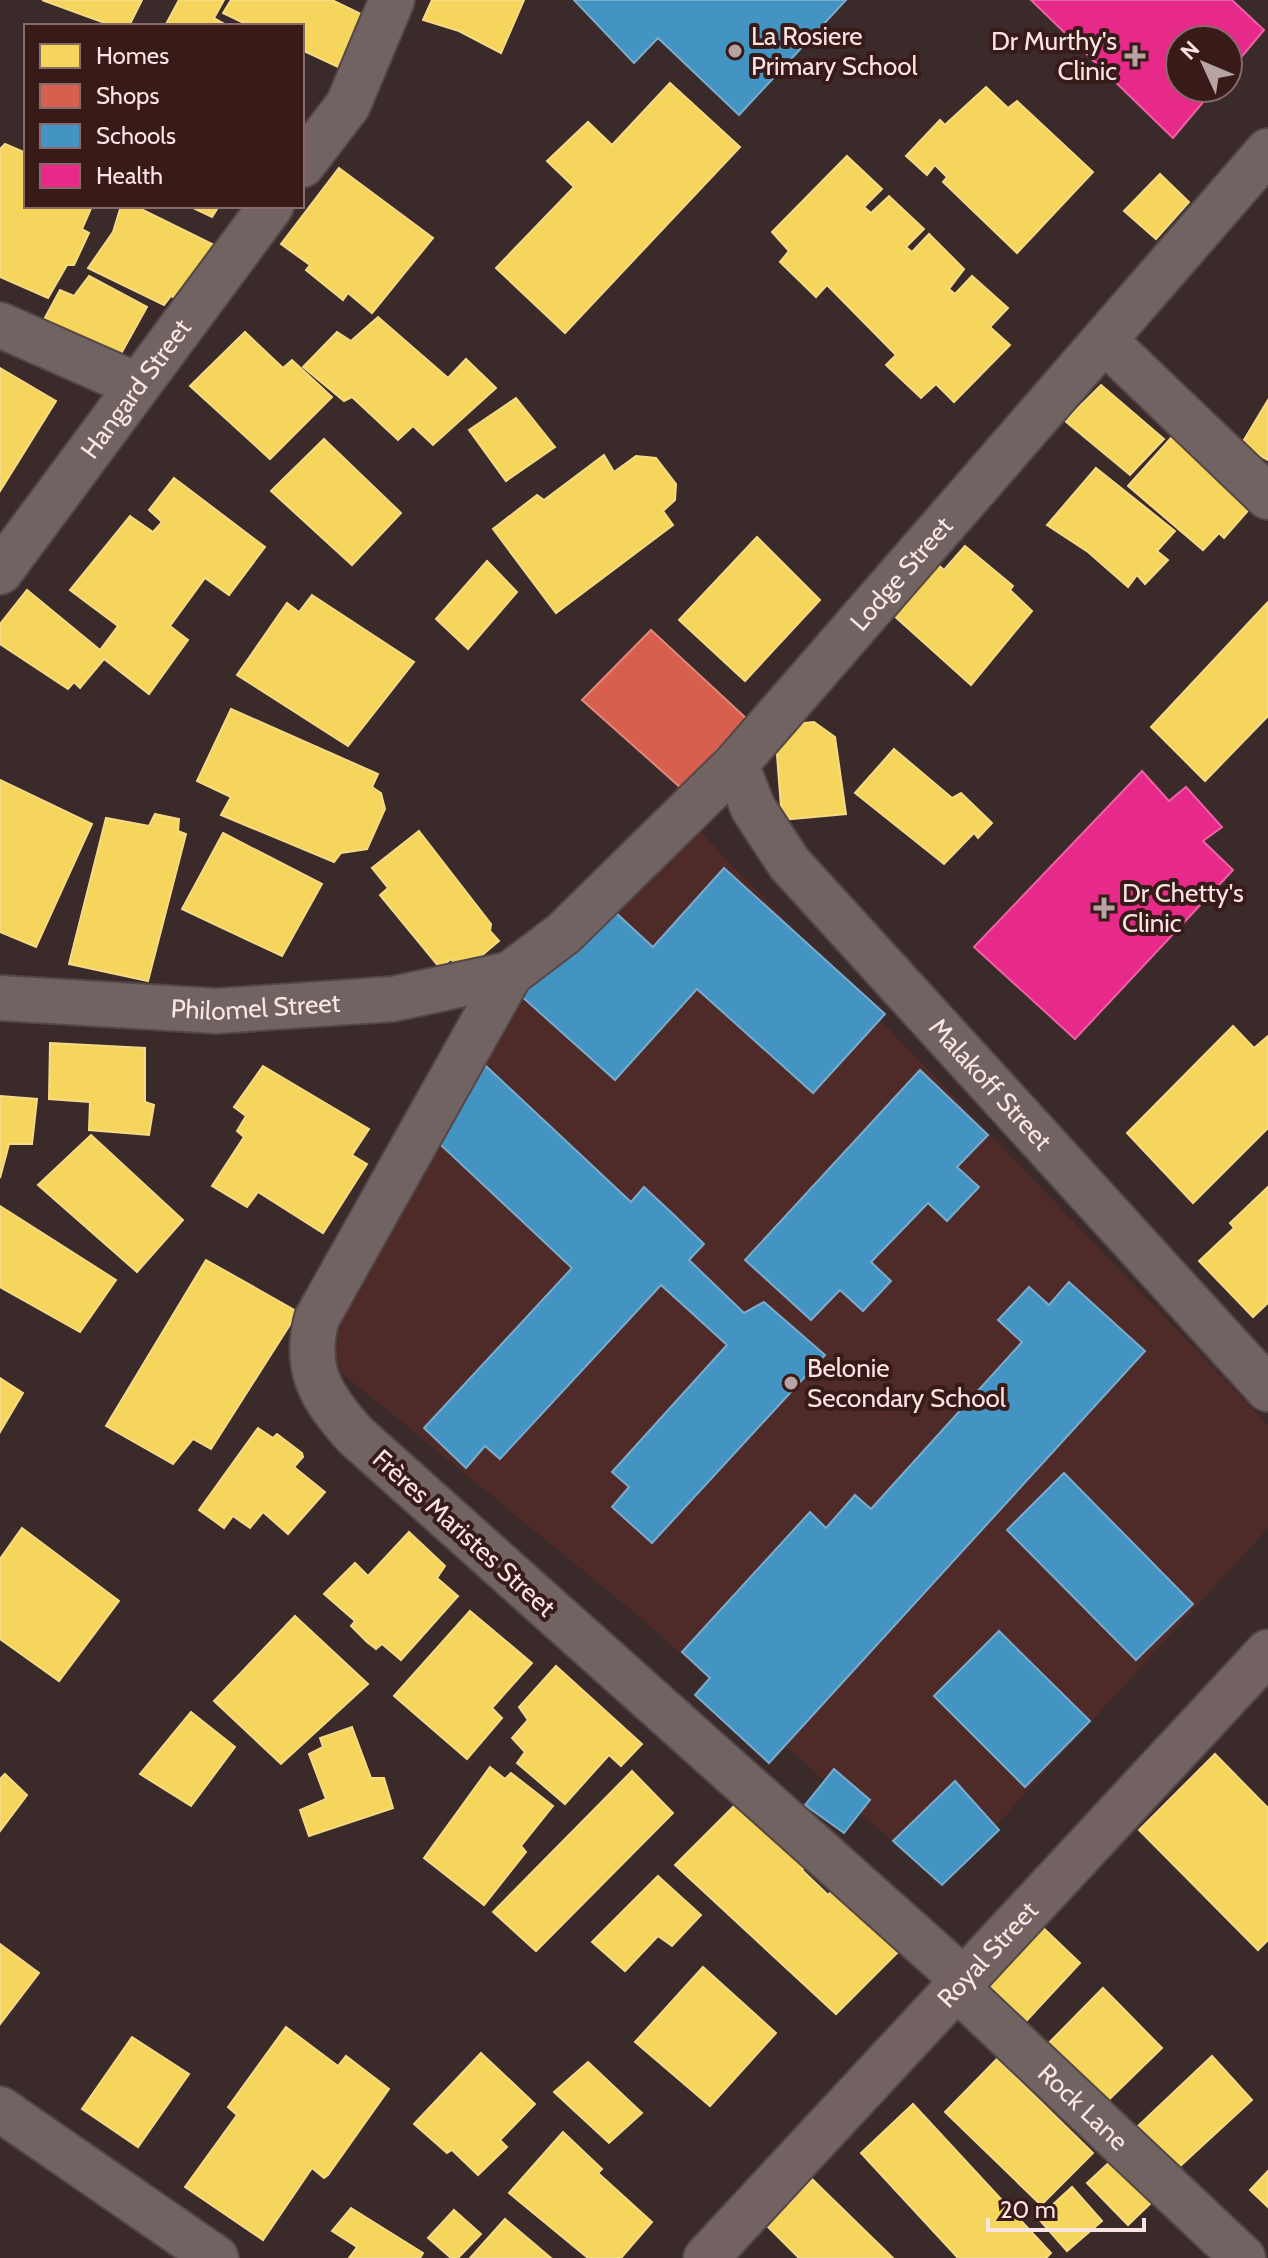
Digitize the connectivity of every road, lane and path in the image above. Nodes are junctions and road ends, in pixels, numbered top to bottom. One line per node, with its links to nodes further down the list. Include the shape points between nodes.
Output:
1 (392, 0): 3 (street, via 348,105)
2 (1268, 151): 6 (street, Lodge Street)
3 (304, 162)
4 (269, 208): 7 (street, Hangard Street)
5 (0, 325): 7 (street)
6 (1106, 342): 8 (street); 10 (street, Lodge Street)
7 (136, 385): 9 (street, Hangard Street)
8 (1268, 497)
9 (0, 572)
10 (736, 764): 11 (street, Lodge Street, via 564,933); 13 (street, Malakoff Street, via 753,808 789,863)
11 (510, 974): 12 (street, Philomel Street, via 393,999 217,1011); 15 (street, Frères Maristes Street, via 317,1318 310,1345 313,1374 355,1435)
12 (0, 998)
13 (1268, 1389)
14 (1268, 1652): 15 (main road, Royal Street)
15 (961, 1985): 18 (main road, Royal Street); 19 (street, Rock Lane)
16 (0, 2109): 17 (street)
17 (216, 2258)
18 (706, 2258)
19 (1243, 2258)

